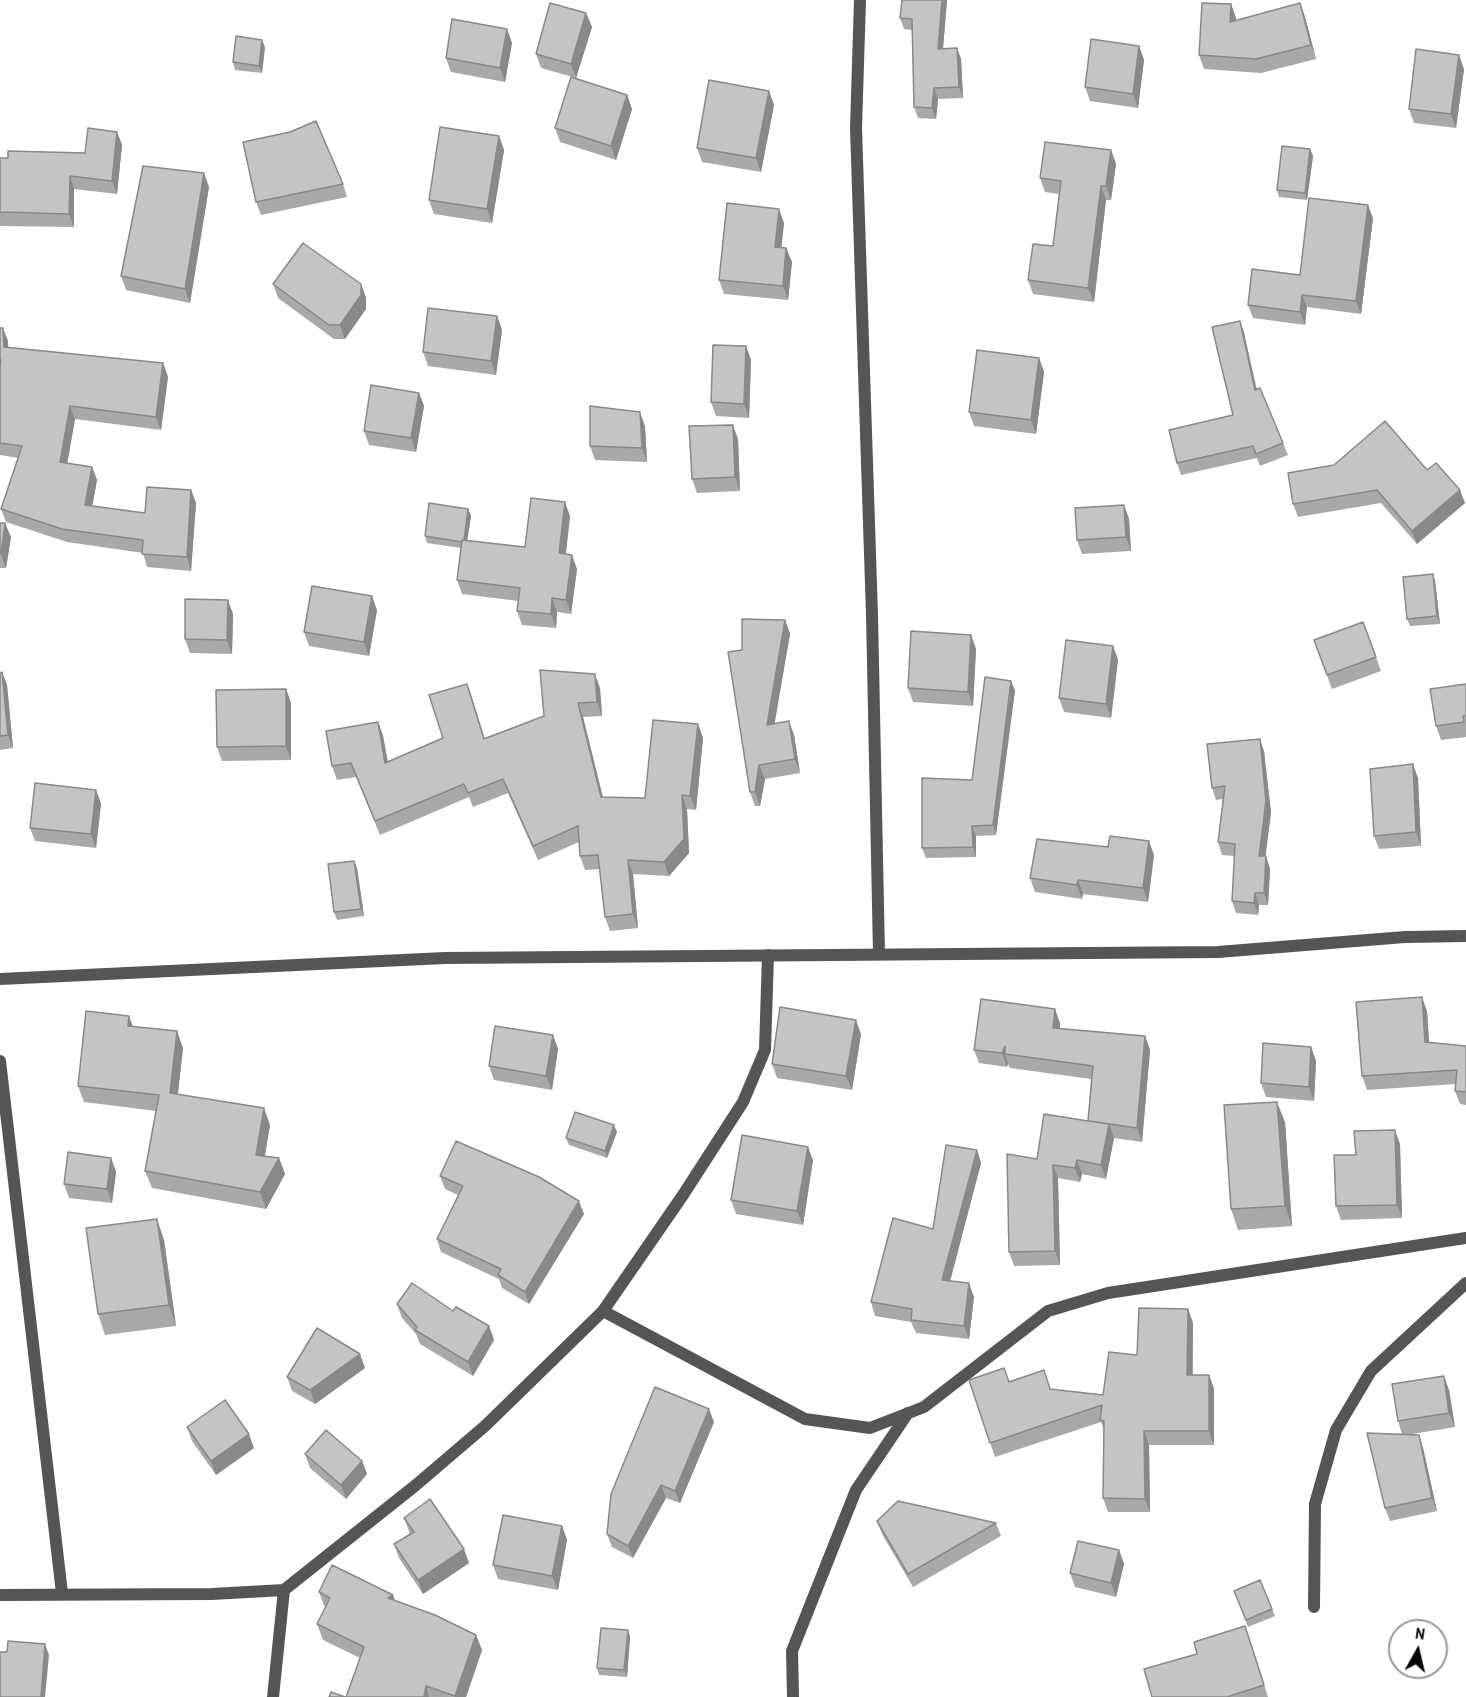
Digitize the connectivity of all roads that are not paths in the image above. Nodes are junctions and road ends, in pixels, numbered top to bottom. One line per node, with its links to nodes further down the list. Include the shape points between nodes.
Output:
1 (860, 0): 3 (street, via 856,128)
2 (1466, 936): 3 (street, via 1218,952)
3 (879, 954): 4 (street)
4 (768, 955): 5 (street, via 445,958); 9 (street, via 765,1050 743,1102)
5 (0, 979)
6 (0, 1061): 12 (street)
7 (1466, 1238): 10 (street, via 1108,1293 1048,1311 924,1407)
8 (1466, 1283): 14 (street, via 1371,1371 1336,1430 1315,1504)
9 (603, 1311): 10 (street, via 805,1419 870,1428); 11 (street, via 485,1426)
10 (908, 1413): 16 (street, via 856,1490 792,1651)
11 (284, 1590): 12 (street, via 212,1594); 15 (street)
12 (62, 1593): 13 (street)
13 (0, 1595)
14 (1314, 1607)
15 (273, 1697)
16 (793, 1697)

